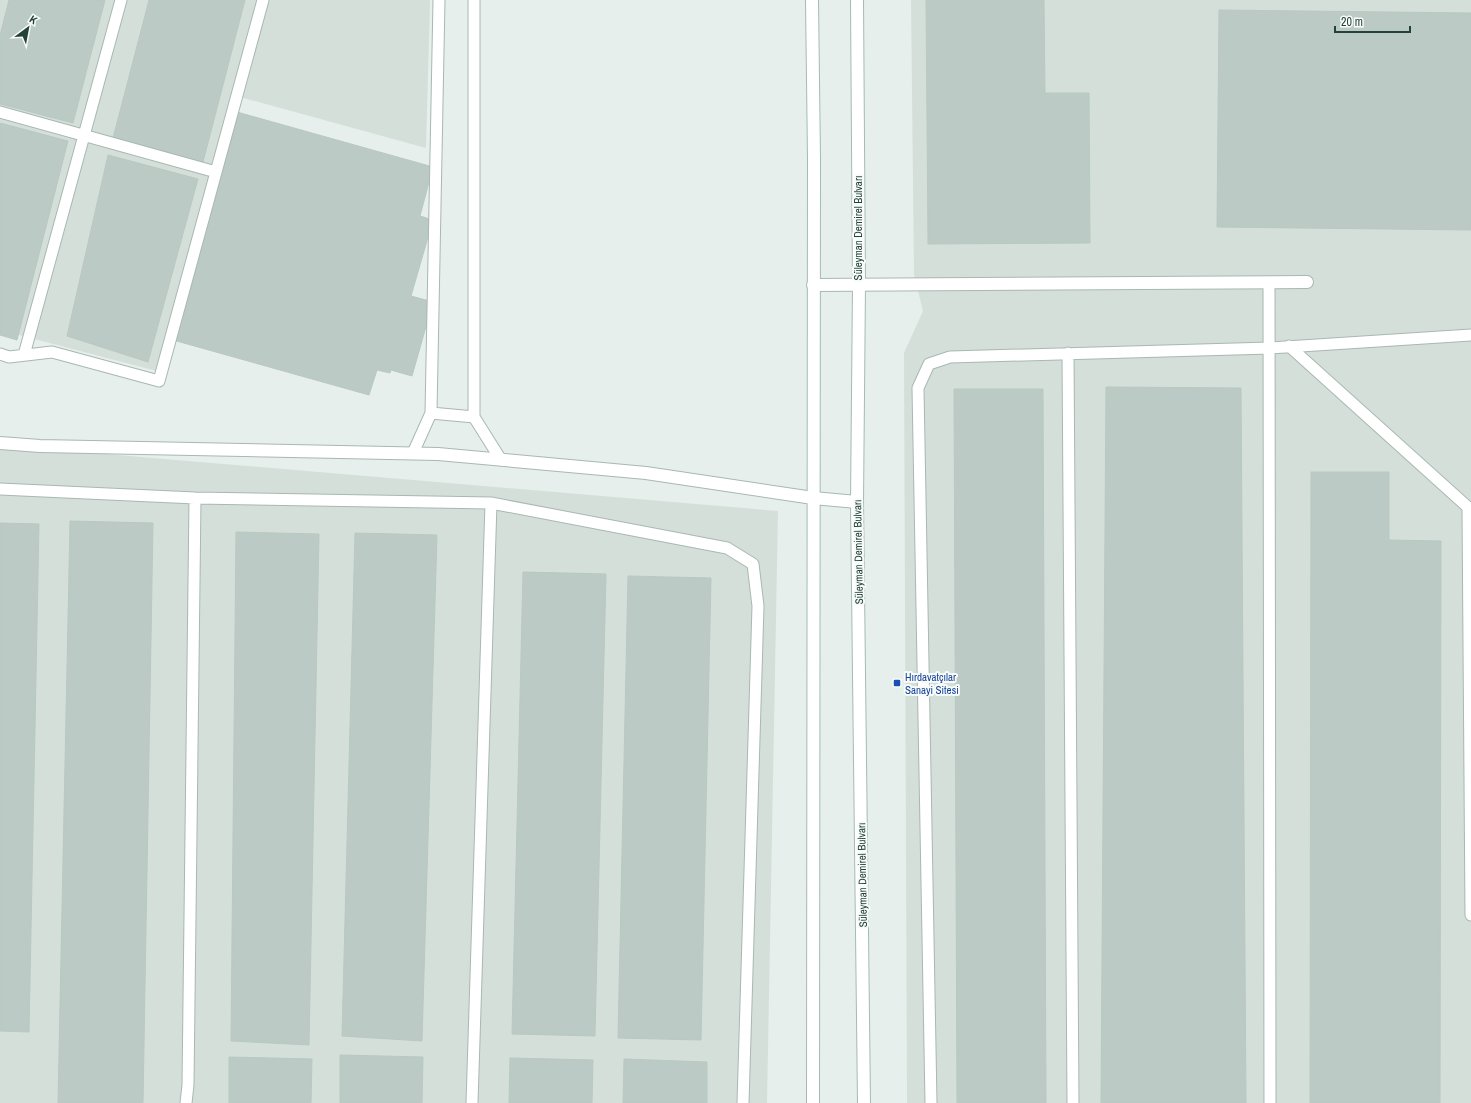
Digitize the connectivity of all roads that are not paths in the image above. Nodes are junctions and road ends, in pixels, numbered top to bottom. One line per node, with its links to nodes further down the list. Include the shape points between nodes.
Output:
1 (121, 0): 8 (lane)
2 (263, 0): 9 (lane)
3 (440, 0): 20 (lane)
4 (474, 0): 21 (lane)
5 (812, 0): 12 (main road)
6 (857, 0): 13 (main road, Süleyman Demirel Bulvarı)
7 (0, 112): 8 (lane)
8 (84, 135): 9 (lane); 19 (lane)
9 (216, 172): 19 (lane, via 159,381 52,352)
10 (1269, 282): 11 (main road); 13 (main road); 16 (lane)
11 (1307, 282)
12 (813, 285): 13 (main road); 27 (main road)
13 (859, 285): 28 (main road, Süleyman Demirel Bulvarı)
14 (1471, 335): 15 (lane)
15 (1289, 346): 16 (lane); 30 (lane)
16 (1270, 348): 17 (lane); 39 (lane)
17 (1068, 353): 37 (lane, via 950,357 929,364 918,388); 38 (lane)
18 (0, 354): 19 (lane, via 9,357)
19 (24, 355)
20 (431, 413): 21 (lane); 23 (lane)
21 (474, 417): 24 (lane)
22 (0, 443): 23 (main road, via 40,446)
23 (413, 453): 24 (main road)
24 (501, 460): 27 (main road, via 646,473)
25 (0, 489): 26 (lane)
26 (195, 498): 29 (lane); 32 (lane)
27 (813, 498): 28 (main road); 35 (main road)
28 (857, 502): 36 (main road, Süleyman Demirel Bulvarı)
29 (491, 503): 33 (lane); 34 (lane, via 727,548 753,564 758,606)
30 (1470, 509): 31 (lane)
31 (1471, 914)
32 (186, 1103)
33 (472, 1103)
34 (743, 1103)
35 (813, 1103)
36 (864, 1103)
37 (931, 1103)
38 (1073, 1103)
39 (1270, 1103)

